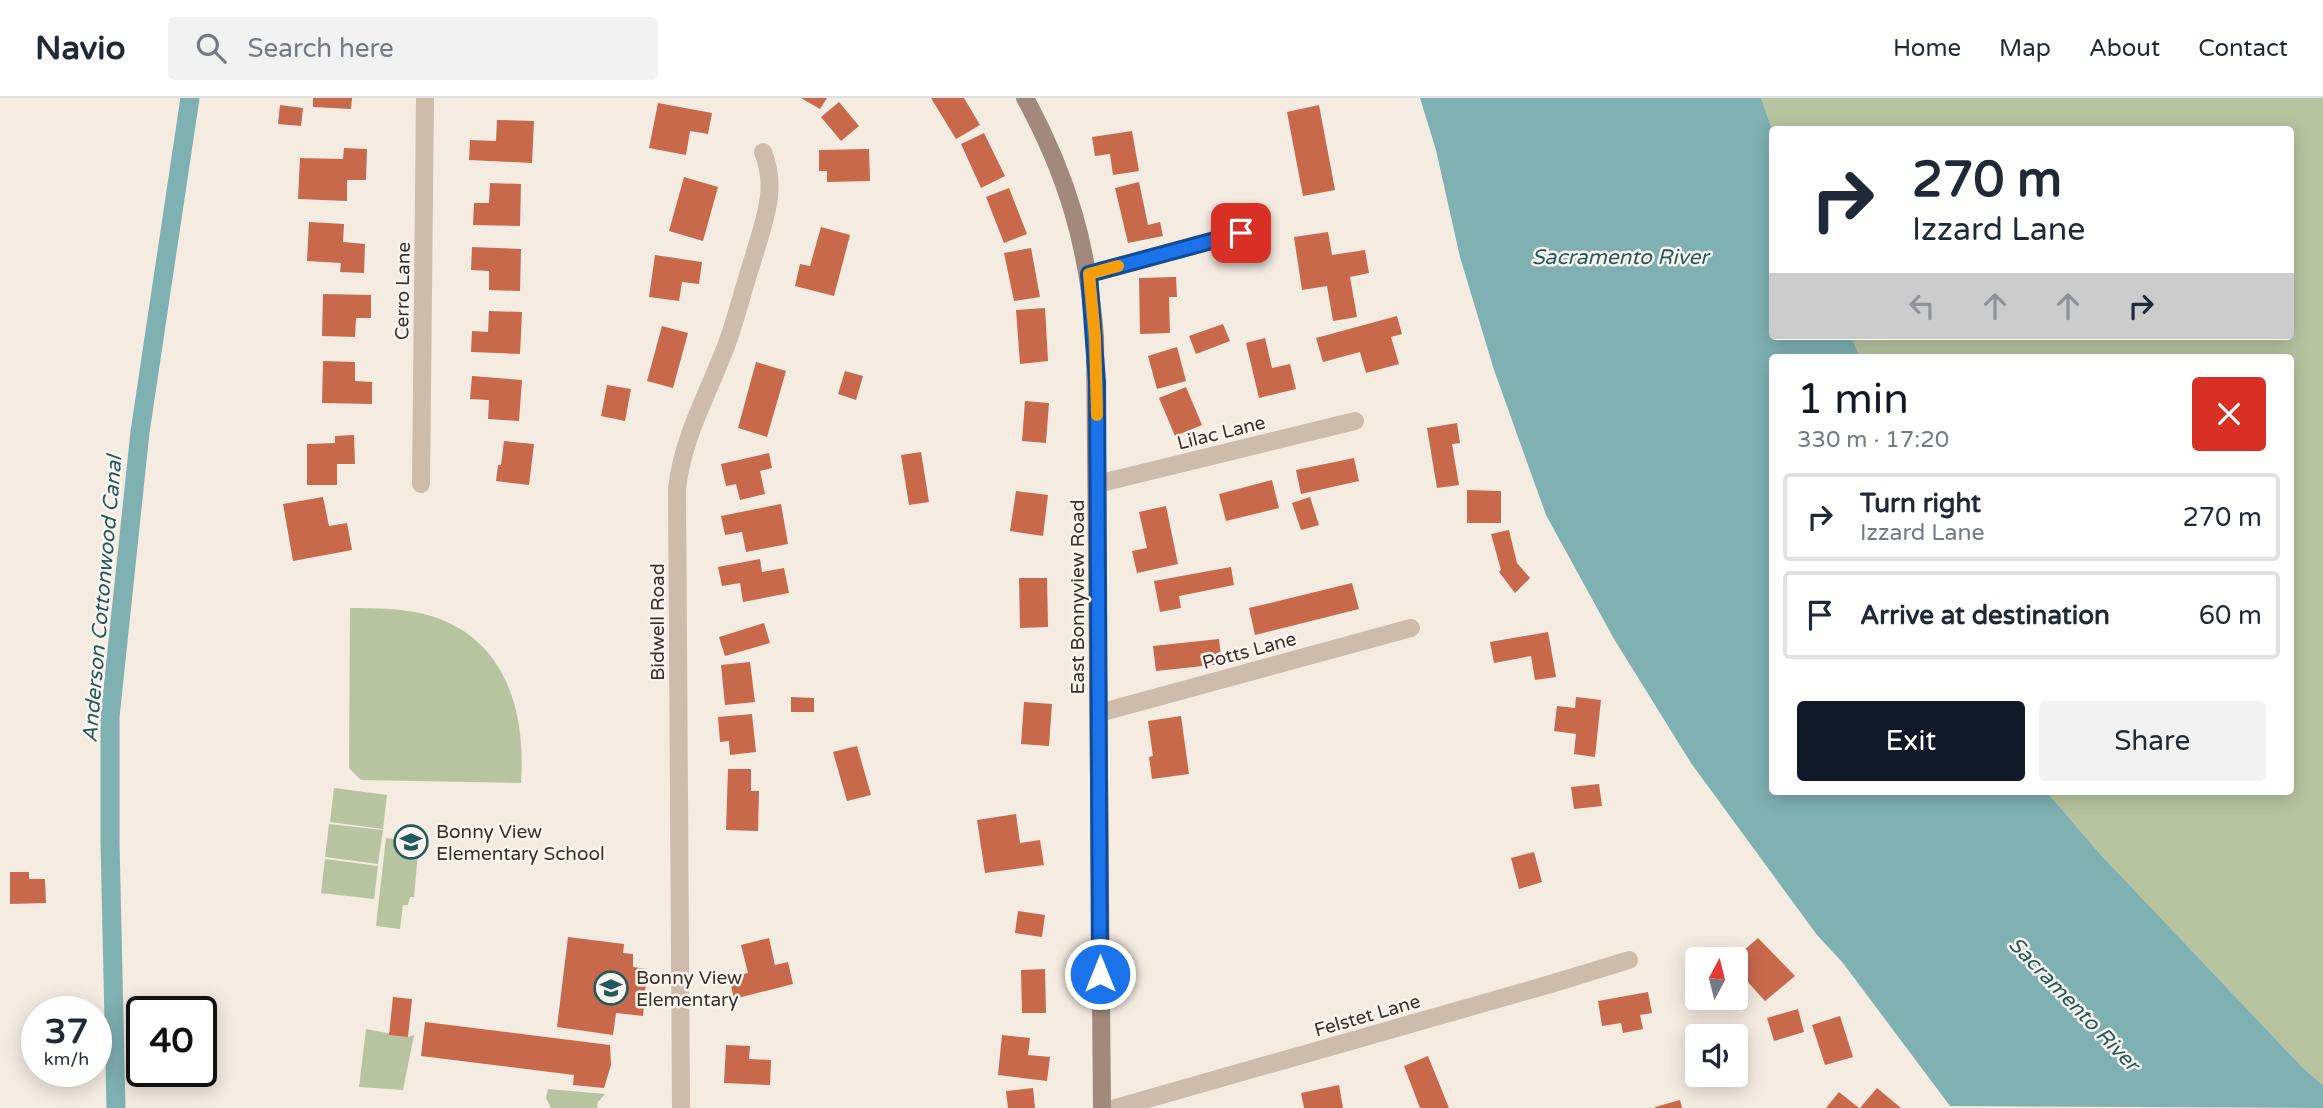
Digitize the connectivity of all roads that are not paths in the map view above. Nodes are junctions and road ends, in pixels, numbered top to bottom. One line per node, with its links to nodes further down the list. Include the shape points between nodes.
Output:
1 (425, 98): 7 (street, Cerro Lane)
2 (1025, 98): 5 (street, East Bonnyview Road, via 1069,194)
3 (763, 152): 12 (street, Bidwell Road, via 771,177 767,208 729,339 686,442 677,489)
4 (1241, 233): 5 (street)
5 (1089, 274): 8 (street, East Bonnyview Road, via 1097,382)
6 (1355, 421): 8 (street, Lilac Lane)
7 (421, 484)
8 (1097, 484): 10 (street, East Bonnyview Road)
9 (1411, 628): 10 (street, Potts Lane)
10 (1099, 713): 13 (street, East Bonnyview Road)
11 (1629, 960): 14 (street, Felstet Lane)
12 (681, 1108)
13 (1102, 1108)
14 (1116, 1108)

